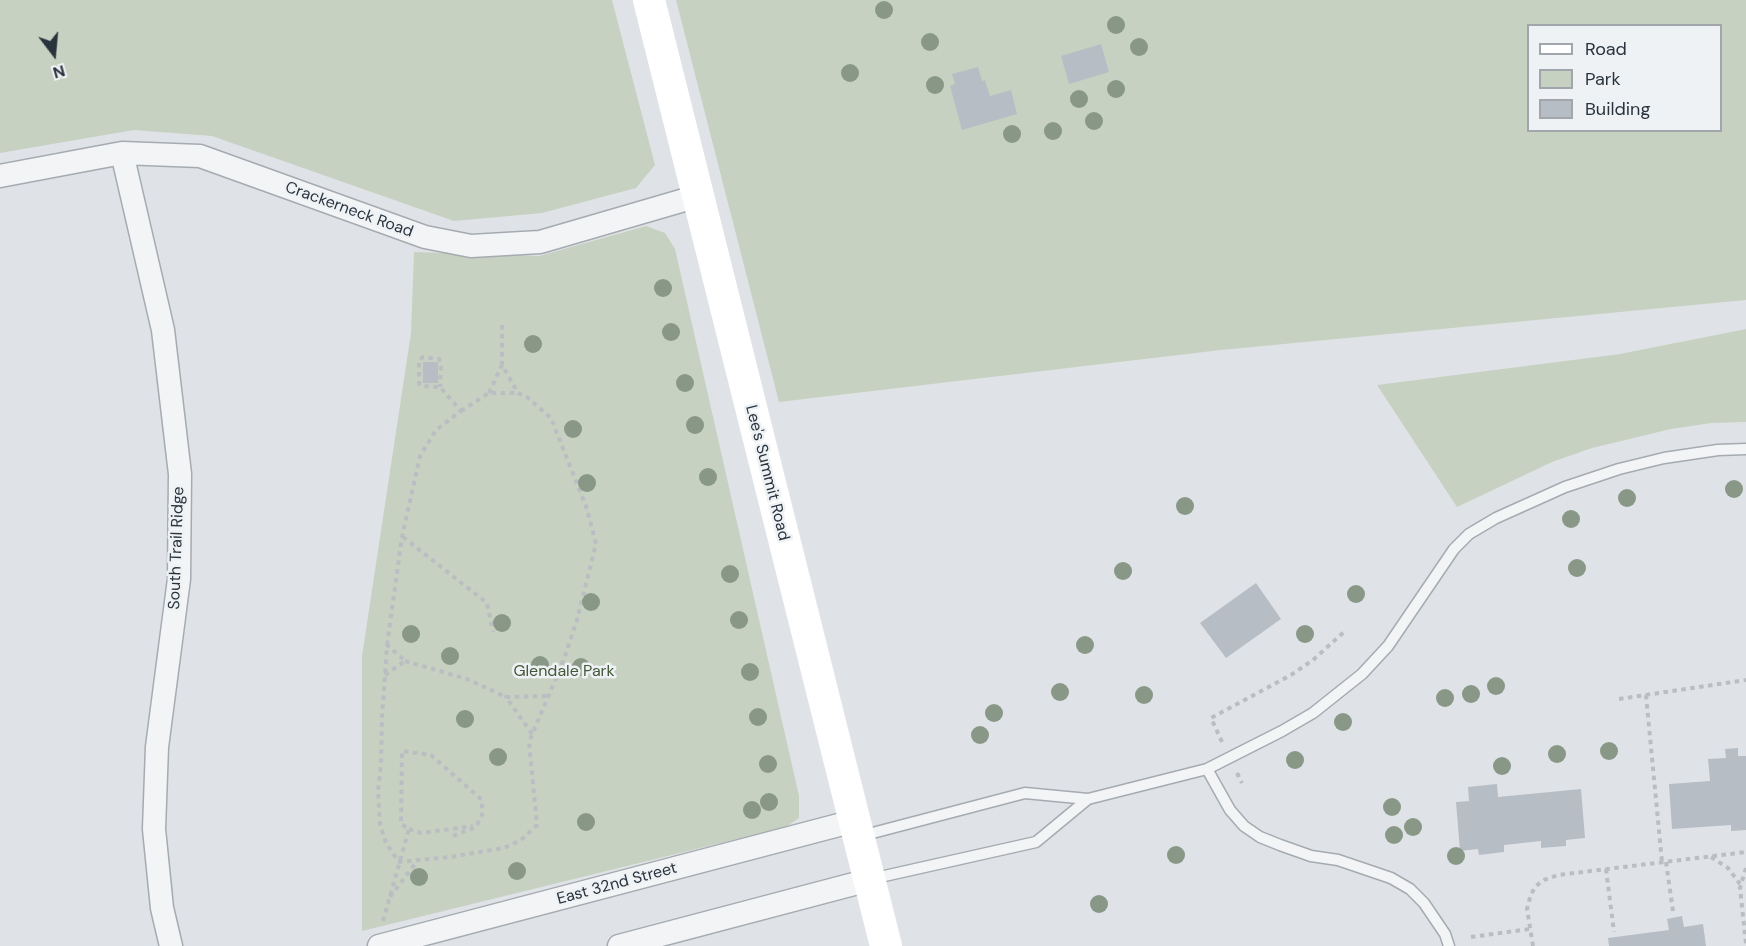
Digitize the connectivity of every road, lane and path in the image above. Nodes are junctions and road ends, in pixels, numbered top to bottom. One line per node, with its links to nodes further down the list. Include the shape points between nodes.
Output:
1 (649, 0): 4 (main road, Lee's Summit Road)
2 (122, 153): 3 (street, Crackerneck Road); 4 (street, Crackerneck Road, via 200,156 425,237 471,246 540,242); 47 (street, South Trail Ridge, via 163,330 180,474 179,579 157,747 153,829 162,908)
3 (0, 176)
4 (698, 196): 30 (main road, Lee's Summit Road)
5 (502, 321): 6 (path)
6 (502, 365): 8 (path); 9 (path)
7 (441, 387): 7 (path, via 419,383 419,360 423,357 439,358); 10 (path)
8 (489, 393): 9 (path); 10 (path)
9 (518, 393): 20 (path, via 551,418 587,509 596,544 574,630)
10 (461, 411): 12 (path, via 436,430 420,456)
11 (1746, 449): 24 (lane, via 1675,456 1619,469 1565,487 1469,534 1454,549 1388,646 1362,674 1313,713)
12 (402, 537): 13 (path, via 487,603); 15 (path)
13 (493, 632)
14 (1344, 632): 24 (path, via 1291,675 1211,718)
15 (387, 645): 16 (path); 17 (path)
16 (405, 661): 17 (path); 21 (path, via 467,679)
17 (385, 675): 35 (path, via 378,801 386,843)
18 (1746, 680): 19 (path)
19 (1646, 695): 22 (path); 36 (path)
20 (548, 696): 21 (path); 23 (path)
21 (506, 697): 23 (path)
22 (1618, 699)
23 (532, 735): 34 (path, via 529,742 537,825 521,840 504,848)
24 (1230, 757): 25 (lane); 26 (path)
25 (1207, 769): 27 (lane); 51 (lane, via 1230,810 1244,826 1280,845 1391,878 1410,889 1436,918)
26 (1242, 783)
27 (1088, 799): 30 (lane, via 1026,793); 39 (lane, via 1036,842)
28 (477, 825): 29 (path, via 421,833); 29 (path, via 482,800 432,755 402,751 401,824); 31 (path)
29 (409, 829): 35 (path)
30 (857, 829): 39 (main road, Lee's Summit Road); 48 (street, East 32nd Street)
31 (453, 836)
32 (1746, 852): 33 (path)
33 (1710, 857): 36 (path); 40 (path, via 1728,868)
34 (418, 860): 35 (path); 41 (path)
35 (398, 862): 41 (path)
36 (1664, 862): 38 (path); 42 (path)
37 (1746, 868): 40 (path)
38 (1606, 869): 43 (path, via 1558,875 1536,886 1527,909); 44 (path)
39 (869, 880): 49 (street); 50 (main road, Lee's Summit Road)
40 (1740, 885): 46 (path)
41 (388, 900): 48 (path, via 381,925)
42 (1672, 911)
43 (1530, 929): 45 (path); 52 (path)
44 (1614, 932)
45 (1471, 937)
46 (1746, 944)
47 (171, 946)
48 (381, 946)
49 (619, 946)
50 (885, 946)
51 (1449, 946)
52 (1533, 946)

